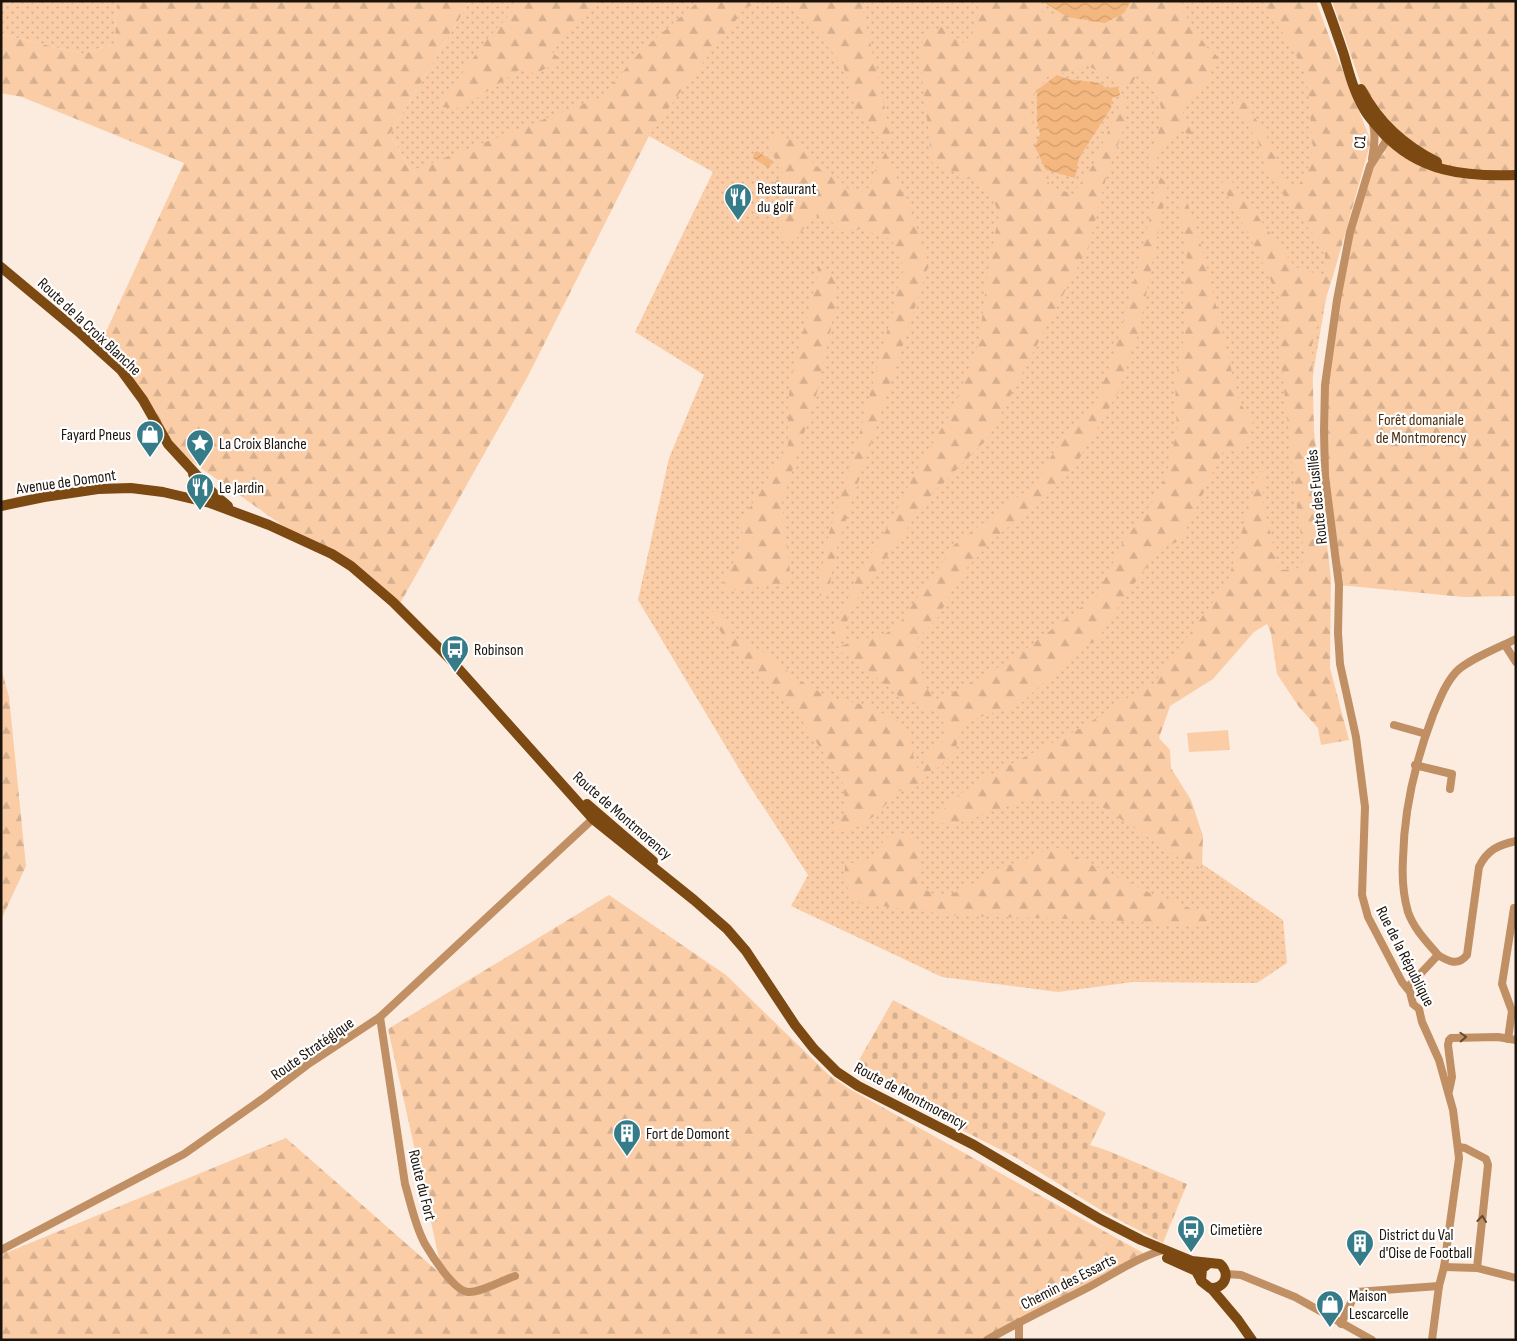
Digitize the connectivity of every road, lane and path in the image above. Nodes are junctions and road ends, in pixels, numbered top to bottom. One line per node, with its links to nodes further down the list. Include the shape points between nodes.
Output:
1 (1325, 1): 2 (main road)
2 (1338, 37): 3 (main road, via 1354,87); 4 (main road, via 1364,95)
3 (1372, 120): 4 (main road); 5 (street, C1)
4 (1390, 135): 5 (street, C1); 6 (street, Route des Fusillés); 7 (main road, via 1461,173)
5 (1374, 148): 6 (street, C1)
6 (1370, 166): 23 (street, Route des Fusillés, via 1350,232 1337,300 1325,385 1324,431 1325,476 1340,585 1340,664 1356,737 1365,807)
7 (1516, 175)
8 (1, 267): 9 (main road, Route de la Croix Blanche, via 121,370 143,400 164,438)
9 (185, 463): 10 (main road); 11 (main road, via 198,483)
10 (207, 485): 11 (main road, via 207,497); 13 (main road, via 221,501)
11 (197, 499): 12 (main road, Avenue de Domont, via 122,488 44,497); 13 (main road, Avenue de Domont)
12 (1, 506)
13 (244, 515): 21 (main road, Route de Montmorency, via 332,554 369,580 412,619)
14 (1516, 639): 15 (street)
15 (1505, 644): 16 (street); 18 (street, via 1456,671 1447,684)
16 (1516, 662)
17 (1394, 725): 18 (street)
18 (1426, 734): 19 (street)
19 (1415, 765): 20 (street, via 1452,774); 25 (street, via 1403,836 1404,892 1414,924)
20 (1450, 788)
21 (596, 817): 27 (street, Route Stratégique); 32 (main road, Route de Montmorency, via 727,929 814,1049 837,1072 974,1145)
22 (1516, 842): 25 (street, via 1489,851 1479,867 1467,955 1463,961 1449,962)
23 (1362, 877): 26 (street, Rue de la République, via 1362,895 1368,917)
24 (1514, 908): 28 (street, via 1502,984 1512,1011)
25 (1438, 955): 26 (street)
26 (1408, 988): 29 (street, Rue de la République, via 1413,1004 1421,1013)
27 (380, 1017): 31 (street, Route Stratégique, via 307,1064 184,1154); 37 (street, Route du Fort, via 405,1184 425,1244 450,1281 462,1291 474,1291)
28 (1512, 1039): 29 (street, one-way to 28, via 1452,1078 1449,1040 1456,1037)
29 (1449, 1091): 30 (street, Rue de la République)
30 (1459, 1147): 34 (street, Rue de la République); 35 (street, one-way to 30, via 1488,1165 1486,1159)
31 (1, 1250)
32 (1160, 1251): 33 (main road, Route de Montmorency); 39 (main road, Route de Montmorency, via 1196,1271); 44 (street, Chemin des Essarts)
33 (1209, 1263): 36 (main road, via 1220,1264); 39 (main road, via 1202,1269)
34 (1444, 1266): 35 (street); 41 (street, Rue de la République)
35 (1477, 1268): 38 (street)
36 (1226, 1274): 40 (main road); 45 (street, via 1241,1275 1295,1297)
37 (515, 1276)
38 (1516, 1278)
39 (1201, 1280): 42 (main road)
40 (1222, 1284): 42 (main road); 43 (main road)
41 (1439, 1286): 45 (street, via 1356,1292); 50 (street, Rue de la République)
42 (1211, 1288): 43 (main road)
43 (1224, 1302): 48 (main road)
44 (1018, 1322): 46 (street, Chemin des Essarts); 47 (street)
45 (1341, 1324): 49 (street)
46 (987, 1340)
47 (1020, 1340)
48 (1252, 1340)
49 (1372, 1340)
50 (1432, 1340)

